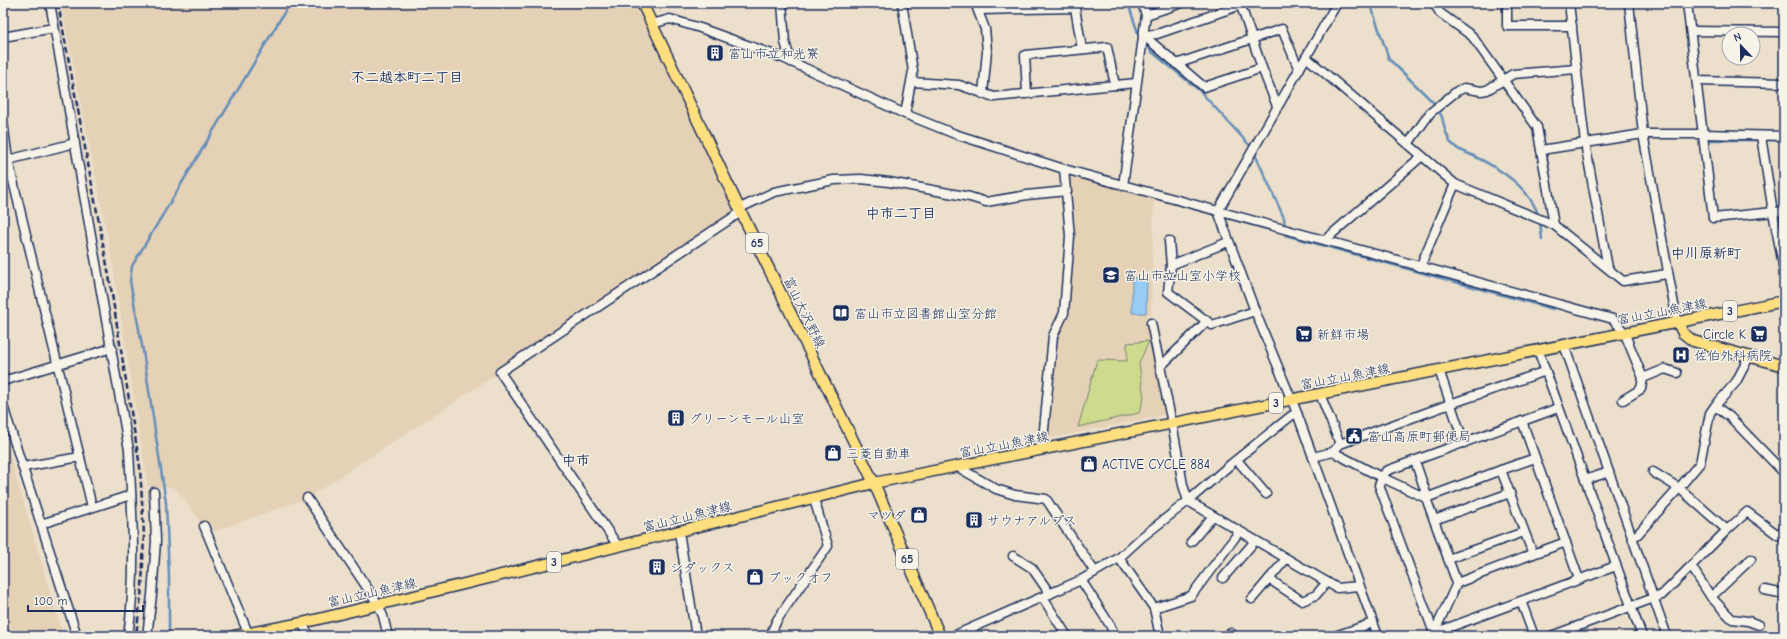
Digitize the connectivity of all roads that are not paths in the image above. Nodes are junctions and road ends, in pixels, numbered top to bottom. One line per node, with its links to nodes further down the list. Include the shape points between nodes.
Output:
1 (50, 3): 19 (street)
2 (642, 3): 17 (main road, 富山大沢野線 / 65)
3 (782, 3): 27 (street, via 785,42)
4 (902, 3): 34 (street, via 913,71)
5 (1142, 3): 16 (street)
6 (1182, 3): 16 (street)
7 (1337, 3): 26 (street)
8 (1434, 3): 32 (street, via 1440,13 1472,36)
9 (1508, 3): 18 (street, via 1507,26)
10 (1569, 3): 18 (street)
11 (1629, 3): 43 (street)
12 (1688, 3): 20 (street)
13 (1240, 4): 22 (street, via 1157,34); 24 (street)
14 (1074, 5): 15 (street); 25 (street)
15 (977, 6): 38 (street, via 985,29 987,50)
16 (1146, 15): 22 (street)
17 (652, 24): 27 (street, via 670,19); 57 (main road, 富山大沢野線 / 65)
18 (1572, 26): 30 (street)
19 (54, 28): 23 (street); 47 (street)
20 (1691, 31): 21 (street); 33 (street)
21 (1784, 32)
22 (1143, 35): 28 (street); 35 (street)
23 (3, 37)
24 (1252, 39): 28 (street); 29 (street); 31 (street, via 1282,29)
25 (1082, 50): 37 (street, via 1107,47); 39 (street, via 1025,56)
26 (1306, 57): 31 (street); 49 (street)
27 (791, 62): 41 (street)
28 (1176, 64): 29 (street, via 1204,87)
29 (1262, 68): 40 (street)
30 (1577, 69): 32 (street, via 1513,74); 48 (street)
31 (1299, 70): 40 (street)
32 (1504, 80): 49 (street, via 1487,90 1464,88 1457,91 1430,113); 50 (street, via 1537,126)
33 (1697, 81): 36 (street); 44 (street)
34 (912, 82): 38 (street, via 959,85); 41 (street)
35 (1136, 83): 37 (street); 55 (street)
36 (1784, 83)
37 (1115, 85): 39 (street)
38 (983, 94): 39 (street, via 994,97)
39 (1027, 94)
40 (1278, 106): 58 (street)
41 (905, 114): 53 (street, via 955,134)
42 (3, 122): 52 (street)
43 (1643, 134): 44 (street); 48 (street); 69 (street)
44 (1702, 134): 45 (street); 60 (street, via 1713,218)
45 (1761, 136): 46 (street); 60 (street)
46 (1784, 136)
47 (75, 143): 52 (street); 77 (street)
48 (1585, 143): 50 (street); 67 (street)
49 (1408, 144): 51 (street)
50 (1541, 150): 61 (street)
51 (1422, 156): 54 (street); 62 (street)
52 (5, 160): 80 (street)
53 (1064, 169): 55 (street); 56 (street)
54 (1455, 184): 61 (street); 66 (street)
55 (1122, 186): 58 (street)
56 (1067, 191): 57 (street, via 986,202 889,182 834,180 774,192); 100 (street, via 1070,236 1064,313 1053,336)
57 (740, 210): 115 (main road, 富山大沢野線 / 65); 139 (street, via 500,372)
58 (1218, 211): 62 (street); 64 (street)
59 (1784, 211): 60 (street)
60 (1773, 212): 68 (street)
61 (1554, 225): 67 (street)
62 (1325, 240): 66 (street)
63 (1169, 241): 65 (street)
64 (1228, 242): 65 (street); 71 (street)
65 (1171, 265): 72 (street, via 1168,292)
66 (1420, 267): 75 (street, via 1613,319)
67 (1608, 268): 69 (street, via 1623,282)
68 (1784, 270)
69 (1667, 274): 73 (street)
70 (1784, 301): 73 (main road, 富山立山魚津線 / 3)
71 (1255, 311): 72 (street, via 1212,325); 89 (street)
72 (1207, 321): 82 (street)
73 (1677, 321): 75 (main road, 富山立山魚津線 / 3); 79 (main road, via 1683,333 1693,341)
74 (1151, 323): 82 (street)
75 (1624, 332): 76 (main road, 富山立山魚津線 / 3); 86 (street)
76 (1564, 345): 78 (main road, 富山立山魚津線 / 3); 110 (street)
77 (112, 348): 80 (street); 120 (street, via 129,450)
78 (1538, 350): 83 (main road, 富山立山魚津線 / 3); 84 (street)
79 (1749, 357): 81 (main road); 93 (street, via 1736,382)
80 (58, 365): 87 (street); 102 (street)
81 (1784, 366)
82 (1160, 367): 97 (street)
83 (1439, 370): 88 (main road, 富山立山魚津線 / 3); 91 (street)
84 (1546, 371): 91 (street); 94 (street)
85 (1677, 373): 86 (street, via 1665,369)
86 (1644, 378): 90 (street, via 1641,389)
87 (3, 381)
88 (1320, 394): 89 (main road, 富山立山魚津線 / 3); 99 (street)
89 (1292, 400): 95 (street); 97 (main road, 富山立山魚津線 / 3)
90 (1623, 400)
91 (1450, 404): 98 (street); 99 (street)
92 (3, 406): 108 (street)
93 (1715, 406): 112 (street, via 1730,417); 116 (street, via 1710,413 1700,463)
94 (1558, 408): 96 (street); 114 (street)
95 (1297, 413): 103 (street); 105 (street)
96 (1522, 421): 98 (street); 104 (street)
97 (1172, 423): 100 (main road, 富山立山魚津線 / 3); 124 (street)
98 (1464, 443): 106 (street)
99 (1340, 444): 101 (street)
100 (1042, 450): 107 (main road, 富山立山魚津線 / 3)
101 (1333, 452): 103 (street); 113 (street)
102 (80, 457): 108 (street); 125 (street)
103 (1313, 457): 155 (street)
104 (1535, 458): 109 (street); 138 (street)
105 (1236, 460): 118 (street); 124 (street)
106 (1415, 461): 113 (street, via 1386,471); 122 (street)
107 (956, 466): 115 (main road, 富山立山魚津線 / 3); 148 (street, via 996,489 1015,495 1046,499)
108 (23, 467): 128 (street)
109 (1501, 470): 119 (street); 122 (street)
110 (1609, 472): 114 (street); 135 (street)
111 (1653, 472): 116 (street)
112 (1784, 473)
113 (1383, 478): 122 (street); 170 (street, via 1379,485)
114 (1585, 480): 146 (street)
115 (874, 483): 123 (main road, 富山立山魚津線 / 3); 180 (main road, 富山大沢野線 / 65)
116 (1679, 488): 131 (street); 135 (street)
117 (154, 492): 174 (street, via 156,541)
118 (1266, 494)
119 (1510, 494): 127 (street); 134 (street)
120 (132, 495): 125 (street); 173 (street, via 134,572)
121 (307, 498): 163 (street)
122 (1426, 498): 127 (street)
123 (814, 499): 132 (main road, 富山立山魚津線 / 3); 179 (street, via 828,546 777,620)
124 (1188, 501): 126 (street); 142 (street)
125 (92, 507): 128 (street)
126 (1213, 516): 133 (street); 137 (street)
127 (1434, 520): 144 (street)
128 (41, 524): 172 (street)
129 (204, 526): 169 (street)
130 (1784, 529): 131 (street, via 1778,535 1747,512)
131 (1727, 530): 147 (street)
132 (679, 532): 139 (main road, 富山立山魚津線 / 3); 178 (street)
133 (1240, 532): 136 (street); 165 (street, via 1191,596)
134 (1524, 532): 140 (street); 144 (street)
135 (1632, 538): 160 (street)
136 (1254, 540): 143 (street); 149 (street)
137 (1191, 542)
138 (1566, 542): 140 (street); 151 (street)
139 (618, 546): 163 (main road, 富山立山魚津線 / 3)
140 (1533, 554): 154 (street)
141 (1013, 556): 158 (street, via 1032,568)
142 (1119, 558): 148 (street); 165 (street)
143 (1286, 558): 150 (street); 153 (street)
144 (1448, 559): 154 (street)
145 (1751, 559): 159 (street)
146 (1616, 566): 151 (street); 164 (street)
147 (1691, 566): 159 (street); 160 (street, via 1662,595)
148 (1095, 572): 152 (street)
149 (1223, 578)
150 (1269, 579): 153 (street, via 1302,601 1316,595); 161 (street)
151 (1579, 579): 162 (street)
152 (1080, 580): 158 (street); 183 (street)
153 (1327, 582): 155 (street, via 1337,588)
154 (1457, 583): 170 (street)
155 (1359, 586): 167 (street)
156 (1765, 590): 157 (street)
157 (1784, 594)
158 (1047, 596): 181 (street); 182 (street)
159 (1711, 597): 168 (street, via 1732,619)
160 (1654, 598): 164 (street); 189 (street)
161 (1252, 599)
162 (1521, 601): 170 (street); 187 (street)
163 (378, 604): 166 (main road, 富山立山魚津線 / 3); 177 (street)
164 (1631, 606): 171 (street); 188 (street)
165 (1154, 608): 184 (street)
166 (302, 622): 169 (main road, 富山立山魚津線 / 3); 176 (street)
167 (1373, 623): 185 (street); 186 (street)
168 (1759, 625)
169 (248, 632): 175 (main road, 富山立山魚津線 / 3)
170 (1434, 634)
171 (1555, 635)
172 (77, 636)
173 (128, 636)
174 (147, 636)
175 (234, 636)
176 (309, 636)
177 (388, 636)
178 (696, 636)
179 (770, 636)
180 (940, 636)
181 (953, 636)
182 (1067, 636)
183 (1115, 636)
184 (1160, 636)
185 (1335, 636)
186 (1378, 636)
187 (1534, 636)
188 (1642, 636)
189 (1667, 636)

